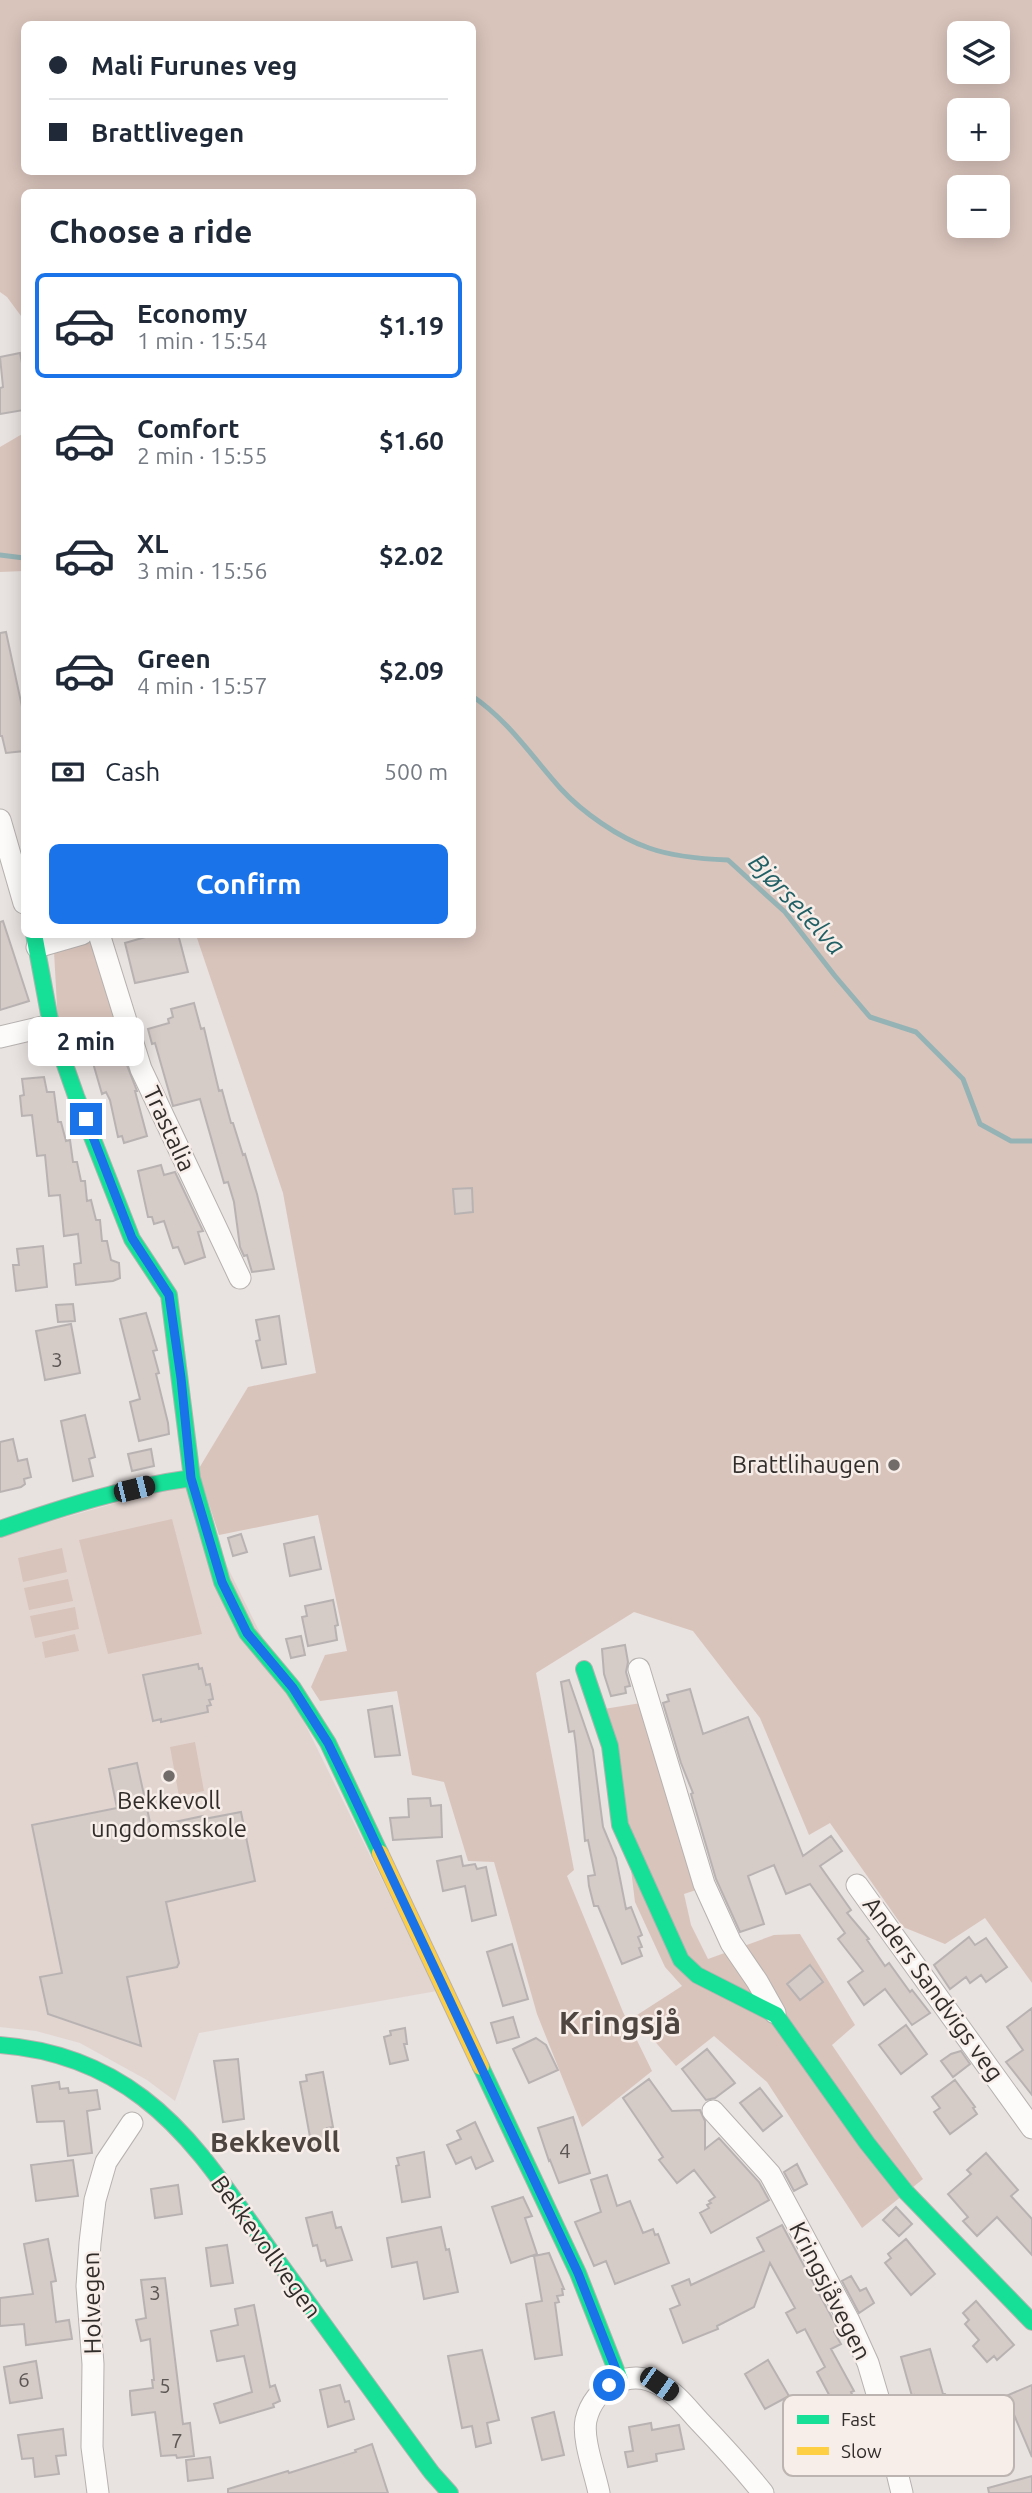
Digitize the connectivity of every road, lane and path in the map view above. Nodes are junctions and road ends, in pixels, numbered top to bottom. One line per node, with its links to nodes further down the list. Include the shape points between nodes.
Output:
1 (0, 820): 2 (street)
2 (21, 893)
3 (56, 938): 5 (street)
4 (100, 938): 8 (street, Trastalia, via 141,1069)
5 (36, 941): 6 (street)
6 (51, 1024): 7 (street); 9 (street, via 132,1238 169,1295)
7 (0, 1037)
8 (240, 1278)
9 (191, 1478): 10 (street, via 64,1507); 20 (street, via 222,1582 247,1633 293,1688 328,1743 578,2273)
10 (0, 1530)
11 (584, 1669): 14 (street, via 610,1746 620,1825 681,1960 697,1975)
12 (639, 1669): 14 (street, via 704,1884 731,1943)
13 (857, 1885): 18 (street, Anders Sandvigs veg)
14 (776, 2015): 19 (street, via 906,2192)
15 (0, 2045): 24 (street, Bekkevollvegen, via 90,2067 142,2098 182,2134)
16 (713, 2111): 21 (street, Kringsjåvegen, via 770,2174 849,2321)
17 (132, 2123): 23 (street, Holvegen, via 106,2162 90,2243 92,2447)
18 (1032, 2128)
19 (1032, 2322)
20 (620, 2380): 25 (street, via 609,2385 593,2404 586,2421); 26 (street, via 645,2378 672,2392)
21 (876, 2395)
22 (898, 2476): 27 (street, Kringsjåvegen)
23 (98, 2493)
24 (450, 2493)
25 (599, 2493)
26 (763, 2493)
27 (902, 2493)

